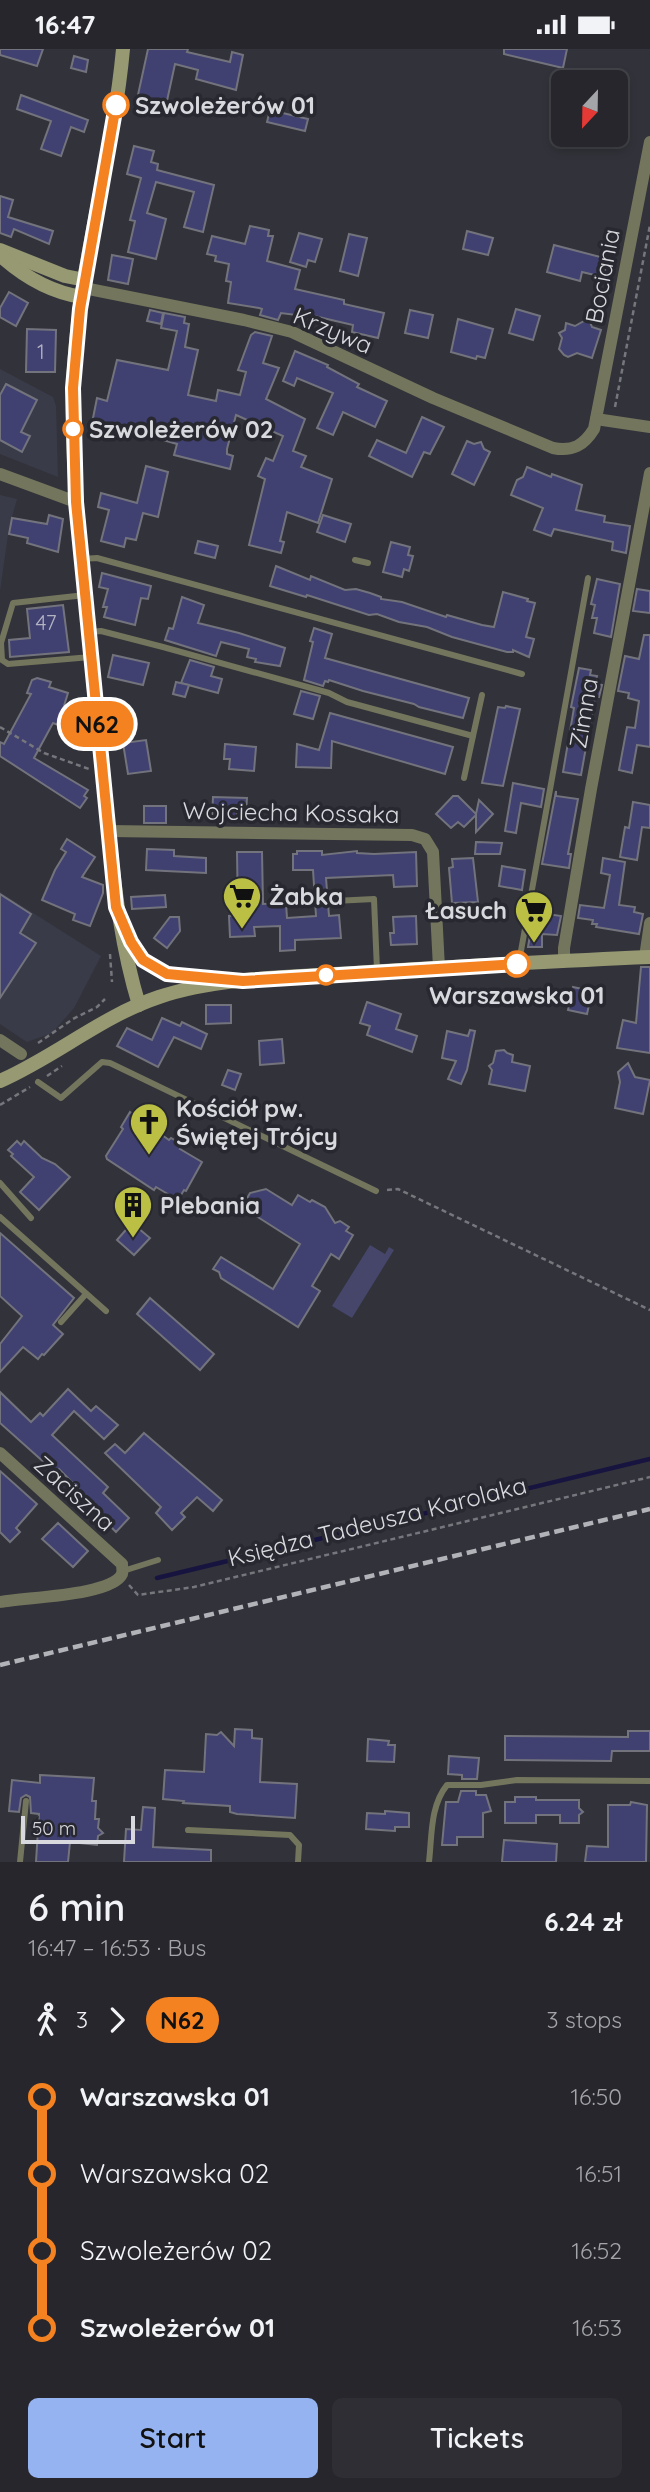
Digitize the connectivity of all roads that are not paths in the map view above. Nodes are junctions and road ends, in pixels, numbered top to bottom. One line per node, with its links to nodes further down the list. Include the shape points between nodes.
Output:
1 (123, 49): 6 (street)
2 (650, 142): 3 (street, Bociania)
3 (644, 196): 7 (street, Bociania)
4 (0, 250): 6 (street, via 65,276)
5 (0, 255): 6 (street, via 34,282 57,292)
6 (83, 289): 7 (street, Krzywa, via 292,332 433,398 553,447 577,447 589,437); 11 (street, via 73,388)
7 (596, 419): 8 (street)
8 (650, 427)
9 (650, 473): 28 (street, Zimna)
10 (0, 474): 11 (street)
11 (76, 502): 12 (street)
12 (82, 559): 16 (street); 19 (lane, via 97,558)
13 (355, 560): 14 (lane)
14 (368, 563)
15 (588, 578): 29 (lane)
16 (85, 595): 17 (street); 18 (lane, via 13,603 1,643 2,660 8,664)
17 (89, 632): 18 (street); 21 (lane, via 102,631 163,647)
18 (91, 657): 23 (street)
19 (522, 674)
20 (482, 695): 21 (lane)
21 (473, 736): 22 (lane)
22 (464, 778)
23 (109, 831): 25 (street); 30 (street, Wojciecha Kossaka, via 412,835 425,839 433,852)
24 (334, 901): 31 (lane, via 374,899)
25 (116, 907): 32 (street, via 136,951 153,968 167,974); 33 (street)
26 (650, 923): 27 (street)
27 (647, 957): 28 (street)
28 (564, 961): 29 (street)
29 (519, 964): 30 (street)
30 (439, 968): 31 (street)
31 (377, 972): 32 (street)
32 (243, 981): 33 (street, via 160,996)
33 (139, 1005): 36 (street)
34 (0, 1040): 35 (street)
35 (21, 1054)
36 (0, 1081)
37 (38, 1081): 38 (lane, via 61,1098 102,1062 110,1063)
38 (356, 1181): 40 (lane); 41 (lane)
39 (0, 1184): 43 (lane)
40 (352, 1190)
41 (376, 1191)
42 (0, 1217): 44 (lane)
43 (31, 1218)
44 (86, 1294): 45 (lane); 46 (lane)
45 (106, 1311)
46 (61, 1322)
47 (0, 1453): 49 (street, Zaciszna)
48 (158, 1560): 49 (lane)
49 (122, 1570): 50 (street, via 104,1587)
50 (0, 1602)
51 (650, 1781): 56 (lane, via 517,1780 447,1785 435,1807)
52 (26, 1801): 54 (lane)
53 (188, 1830): 55 (lane, via 290,1835 299,1845)
54 (20, 1862)
55 (298, 1862)
56 (429, 1862)

